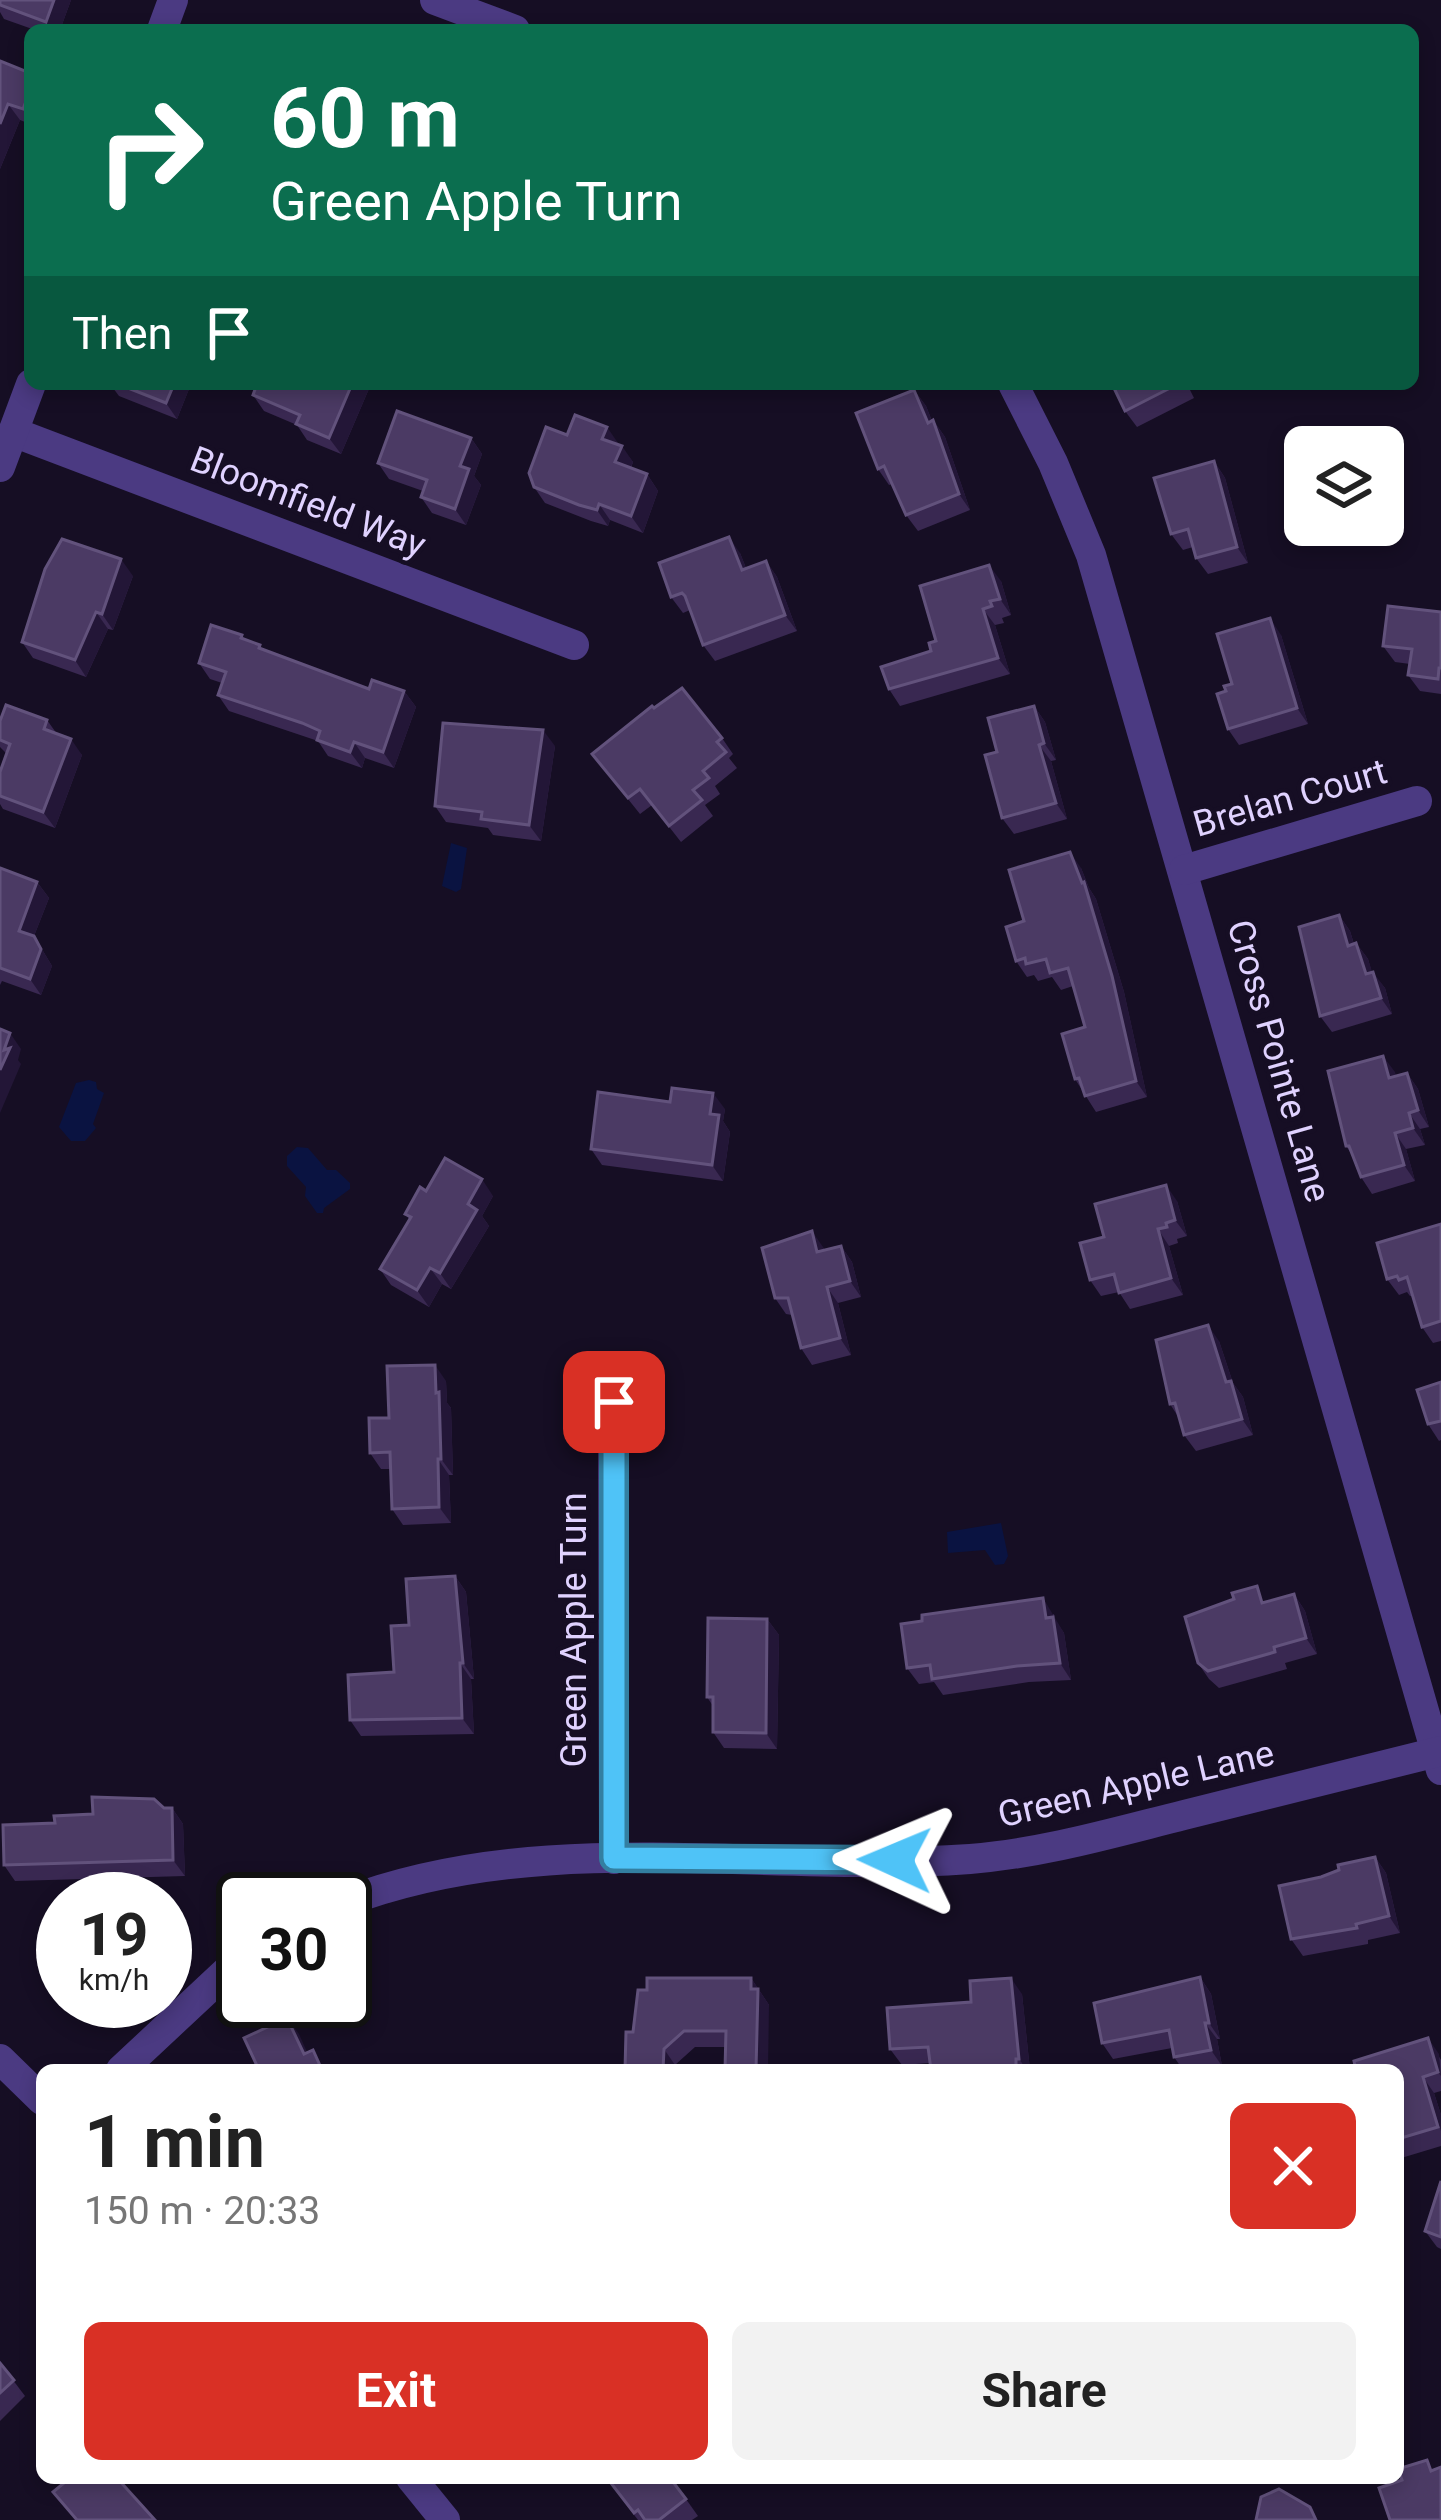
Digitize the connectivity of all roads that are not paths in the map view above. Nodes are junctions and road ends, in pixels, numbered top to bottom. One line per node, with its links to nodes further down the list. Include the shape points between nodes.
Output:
1 (435, 0): 2 (street)
2 (499, 24)
3 (29, 390): 5 (street)
4 (1016, 390): 9 (street, Cross Pointe Lane, via 1082,531)
5 (13, 432): 6 (street); 7 (street, Bloomfield Way)
6 (0, 467)
7 (574, 645)
8 (1418, 801): 9 (street, Brelan Court)
9 (1184, 870): 11 (street, Cross Pointe Lane)
10 (614, 1402): 12 (street, Green Apple Turn)
11 (1439, 1758): 12 (street, Green Apple Lane, via 1023,1854 931,1861)
12 (614, 1858): 13 (street, Green Apple Lane, via 450,1871)
13 (372, 1892)
14 (216, 1981): 16 (street)
15 (0, 2060): 17 (street)
16 (127, 2064)
17 (36, 2094)
18 (416, 2484): 19 (street)
19 (446, 2520)

